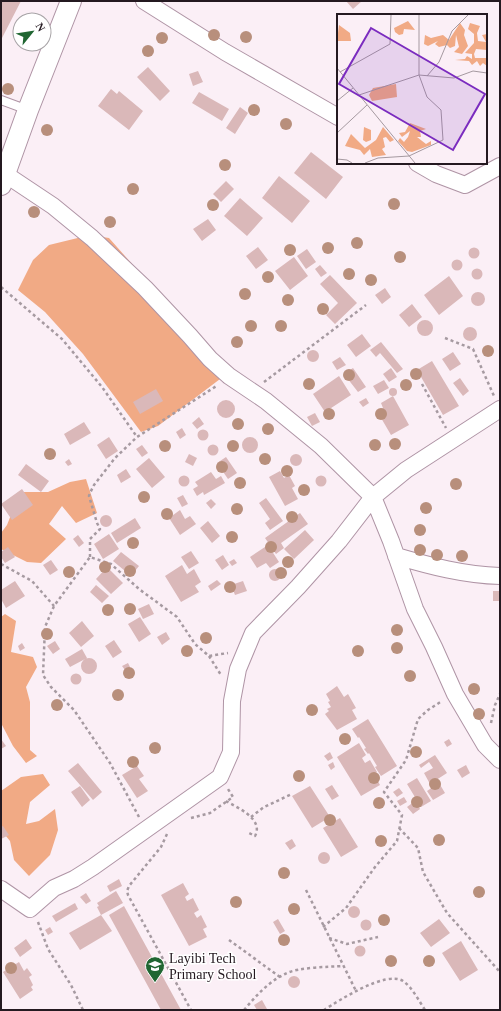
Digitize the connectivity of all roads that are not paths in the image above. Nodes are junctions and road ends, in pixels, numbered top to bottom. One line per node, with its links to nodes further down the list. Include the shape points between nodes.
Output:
1 (71, 1): 4 (street)
2 (144, 1): 5 (street, via 225,52)
3 (1, 100): 4 (lane)
4 (28, 110): 8 (street)
5 (337, 116)
6 (419, 164): 7 (street, via 436,174 466,185)
7 (500, 166)
8 (3, 179): 10 (street, via 53,206 92,238 145,288 210,359 321,446)
9 (498, 406): 10 (street, via 453,440 406,470)
10 (373, 497): 11 (street); 14 (street, via 298,587 253,633 238,669 232,701 231,752 220,777 93,867 54,888 30,909)
11 (396, 556): 12 (street, via 437,568); 13 (street, via 415,609 455,694 486,745)
12 (500, 576)
13 (500, 760)
14 (1, 889)

